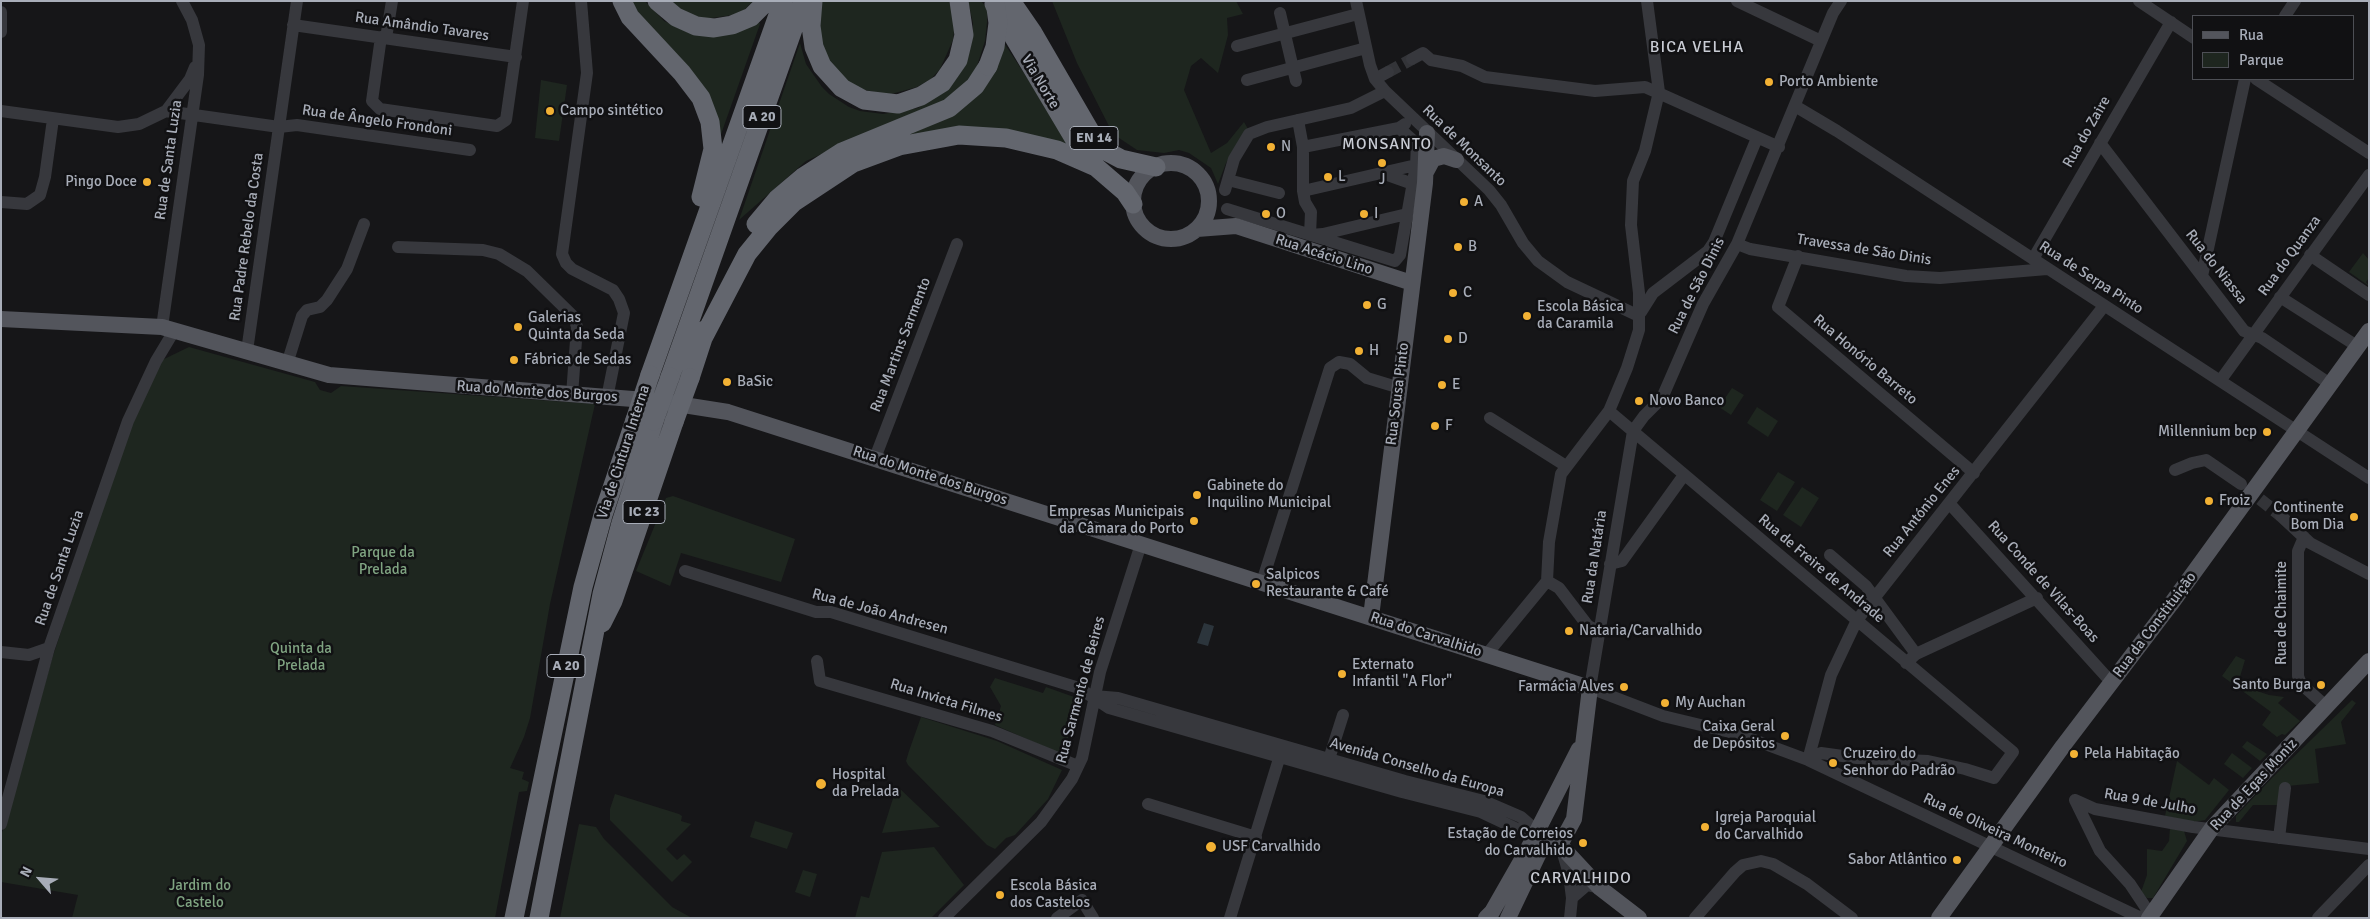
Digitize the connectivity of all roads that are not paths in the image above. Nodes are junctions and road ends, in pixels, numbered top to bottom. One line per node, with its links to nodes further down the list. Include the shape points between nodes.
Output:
1 (182, 1): 37 (street, Rua de Santa Luzia, via 192,20)
2 (297, 1): 27 (street, Rua Padre Rebelo da Costa)
3 (392, 1): 31 (street)
4 (523, 1): 36 (street)
5 (581, 1): 108 (street, via 587,73 562,254 572,269 613,290 624,313)
6 (622, 1): 89 (highway, via 630,17 701,98 710,122 713,149 705,188 683,253)
7 (657, 1): 8 (highway, via 676,17 696,26 714,28 751,17)
8 (767, 1)
9 (783, 1): 89 (highway, Via de Cintura Interna / A 20)
10 (803, 1): 135 (highway, Via de Cintura Interna / A 20, bridge, via 654,421 611,559)
11 (813, 1): 12 (highway, via 811,26 814,47 822,66 842,88 864,100 898,104 942,84 958,60 964,35)
12 (959, 1)
13 (993, 1): 66 (highway, Via Norte / EN 14, via 1079,147); 100 (highway, bridge, via 998,23 994,46 988,66 975,86 949,108 842,152 803,177 778,199 743,239)
14 (1011, 1): 29 (highway, Via Norte / EN 14)
15 (1023, 1): 29 (highway)
16 (1356, 1): 24 (street, Rua de Monsanto)
17 (1648, 1): 47 (street)
18 (1737, 1): 33 (street)
19 (1841, 1): 33 (street, Rua de São Dinis)
20 (2139, 1): 26 (street)
21 (2295, 1): 25 (street)
22 (1, 12): 28 (street)
23 (1280, 14): 30 (street)
24 (1358, 14): 30 (street); 35 (street, Rua de Monsanto)
25 (2286, 15)
26 (2171, 22): 32 (street); 59 (street, Rua do Zaire)
27 (293, 25): 31 (street, Rua Amândio Tavares); 55 (street, Rua Padre Rebelo da Costa)
28 (1, 32)
29 (1033, 33): 65 (highway, Via Norte / EN 14, via 1094,138 1106,151 1121,159)
30 (1285, 33): 34 (street); 39 (street)
31 (384, 37): 36 (street, Rua Amândio Tavares); 36 (street, via 372,101 380,109 497,126 506,120)
32 (2192, 37)
33 (1821, 41): 48 (street, Rua de São Dinis)
34 (1237, 46)
35 (1366, 48): 39 (street); 41 (street, Rua de Monsanto)
36 (516, 57)
37 (199, 58): 50 (street, via 190,79); 51 (street, Rua de Santa Luzia)
38 (1412, 59): 47 (street, via 1423,53 1431,60 1462,66 1485,77 1595,91 1645,87)
39 (1293, 67): 42 (street); 45 (street)
40 (1388, 72): 41 (street)
41 (1375, 78): 46 (street, Rua de Monsanto)
42 (1247, 80)
43 (2245, 80): 90 (street)
44 (2258, 80): 63 (street)
45 (1296, 81)
46 (1385, 91): 53 (street, via 1350,108); 54 (street, Rua de Monsanto)
47 (1660, 92): 58 (street); 95 (street, via 1645,151 1633,181 1631,225 1640,293)
48 (1795, 106): 60 (street, Rua de São Dinis); 87 (street, Rua de Serpa Pinto)
49 (1, 111): 52 (street)
50 (166, 111): 51 (street, Rua de Ângelo Frondoni); 52 (street, via 139,124 118,127)
51 (193, 115): 55 (street, Rua de Ângelo Frondoni); 97 (street, Rua de Santa Luzia)
52 (52, 119): 74 (street, via 40,195 27,204)
53 (1298, 120): 61 (street); 72 (street, via 1249,134 1234,159 1227,185)
54 (1414, 120): 56 (street); 57 (street, Rua de Monsanto)
55 (279, 127): 62 (street, Rua de Ângelo Frondoni, via 297,125); 102 (street, Rua Padre Rebelo da Costa)
56 (1399, 128): 61 (street); 67 (street, via 1417,144)
57 (1427, 133): 64 (street, Rua de Monsanto); 67 (main road, Rua Sousa Pinto)
58 (1758, 138): 60 (street); 95 (street, Rua de São Dinis, via 1708,251 1653,293)
59 (2100, 143): 87 (street, Rua do Zaire); 90 (street, Rua do Niassa)
60 (1779, 147): 83 (street, Rua de São Dinis)
61 (1303, 148): 71 (street)
62 (470, 150)
63 (2369, 153)
64 (1456, 160): 67 (main road, via 1444,156); 95 (street, Rua de Monsanto, via 1489,190 1538,261 1567,282)
65 (1156, 167): 73 (main road, via 1167,163 1190,168 1200,176); 75 (main road, via 1138,182)
66 (1096, 168): 75 (highway, Via Norte / EN 14, via 1125,192); 100 (highway, via 1057,150 1006,138 959,135 899,146 853,162 794,202 769,227 747,254)
67 (1421, 168): 68 (street); 70 (street); 91 (main road, Rua Sousa Pinto)
68 (1382, 173): 70 (street); 71 (street)
69 (2369, 175): 85 (street, Rua do Quanza)
70 (1412, 184): 77 (street)
71 (1303, 191): 81 (street, via 1311,212)
72 (1278, 193)
73 (1209, 198): 79 (main road, Rua Acácio Lino); 80 (main road, via 1205,218)
74 (1, 202)
75 (1133, 204): 80 (main road, via 1140,222 1153,235 1177,239)
76 (1227, 209): 81 (street)
77 (1407, 214): 81 (street); 81 (street, via 1400,255 1395,261)
78 (364, 224): 103 (street, via 347,269 328,300 302,316)
79 (1236, 226): 80 (main road, Rua Acácio Lino); 91 (main road, Rua Acácio Lino)
80 (1197, 229)
81 (1310, 235)
82 (957, 244): 113 (street, Rua Martins Sarmento)
83 (1737, 244): 86 (street, Travessa de São Dinis, via 1750,250); 111 (street, Rua de São Dinis, via 1703,304 1662,398)
84 (398, 247): 107 (street, via 483,250 499,254 526,271 574,317)
85 (2310, 255): 92 (street); 93 (street, Rua do Quanza)
86 (1798, 256): 88 (street, Travessa de São Dinis, via 1874,271 1940,278); 116 (street, Rua Honório Barreto, via 1778,307)
87 (2033, 259): 88 (street, Rua de Serpa Pinto)
88 (2047, 269): 94 (street, Rua de Serpa Pinto)
89 (686, 270): 167 (highway, Via de Cintura Interna / A 20, bridge, via 603,515 583,587)
90 (2202, 276): 99 (street, Rua do Niassa, via 2244,331)
91 (1412, 283): 106 (main road, Rua Sousa Pinto)
92 (2369, 295)
93 (2280, 297): 99 (street, Rua do Quanza); 101 (street)
94 (2104, 306): 104 (street, Rua de Serpa Pinto); 116 (street, Rua António Enes)
95 (1639, 316): 109 (street, via 1639,330)
96 (1, 319): 97 (main road, Rua do Monte dos Burgos)
97 (168, 329): 102 (main road, Rua do Monte dos Burgos); 136 (street, Rua de Santa Luzia, via 128,421)
98 (2369, 332): 101 (main road, Rua da Constituição)
99 (2251, 335): 104 (street, Rua do Quanza); 105 (street, Rua do Niassa, via 2262,338)
100 (702, 340): 135 (highway, IC 23, bridge, via 613,601)
101 (2357, 346): 105 (main road, Rua da Constituição)
102 (247, 351): 103 (main road, Rua do Monte dos Burgos)
103 (287, 364): 107 (main road, Rua do Monte dos Burgos, via 329,375)
104 (2220, 381): 112 (street, Rua de Serpa Pinto)
105 (2330, 384): 112 (main road, Rua da Constituição)
106 (1400, 388): 129 (street, via 1367,378 1350,364 1339,362 1330,368); 132 (main road, Rua Sousa Pinto)
107 (572, 395): 108 (main road, Rua do Monte dos Burgos)
108 (607, 398): 113 (main road, Rua do Monte dos Burgos, via 701,406)
109 (1609, 411): 111 (street, Rua de Freire de Andrade); 114 (street)
110 (1490, 418): 114 (street)
111 (1633, 431): 117 (street, Rua de Freire de Andrade); 125 (street, Rua da Natária)
112 (2296, 431): 118 (street, Rua de Serpa Pinto); 143 (main road, Rua da Constituição)
113 (875, 458): 123 (main road, Rua do Monte dos Burgos)
114 (1566, 466): 128 (street, via 1552,519)
115 (2175, 470): 119 (street, via 2206,460)
116 (1974, 473): 120 (street, Rua António Enes)
117 (1684, 474): 125 (street, via 1622,561); 133 (street, Rua de Freire de Andrade)
118 (2369, 478)
119 (2241, 484)
120 (1949, 503): 130 (street, Rua António Enes); 131 (street, Rua Conde de Vilas-Boas)
121 (2281, 516): 122 (street)
122 (2304, 537): 127 (street); 146 (street, Rua de Chaimite, via 2298,551 2298,676 2301,684)
123 (1141, 544): 129 (main road, Rua do Monte dos Burgos); 145 (street, Rua Sarmento de Beires)
124 (1830, 555): 130 (street)
125 (1610, 564): 134 (street, Rua da Natária)
126 (685, 571): 145 (street, Rua de João Andresen, via 1041,676)
127 (2369, 574)
128 (1547, 581): 134 (street, via 1559,588 1588,626); 138 (street)
129 (1262, 582): 132 (main road, Rua do Carvalhido)
130 (1875, 597): 133 (street, Rua António Enes); 139 (street)
131 (2037, 598): 139 (street); 143 (street, Rua Conde de Vilas-Boas)
132 (1371, 617): 138 (main road, Rua do Carvalhido)
133 (1857, 620): 142 (street, Rua de Freire de Andrade); 151 (street, Rua António Enes, via 1831,675)
134 (1599, 631): 144 (street, Rua da Natária)
135 (591, 646): 168 (highway, Via de Cintura Interna / A 20)
136 (49, 648): 137 (street, via 29,655); 155 (street, Rua de Santa Luzia)
137 (1, 652)
138 (1487, 654): 144 (main road, Rua do Carvalhido)
139 (1916, 654): 142 (street)
140 (817, 661): 152 (street, Rua Invicta Filmes, via 820,681 992,731)
141 (2369, 661): 146 (main road, Rua de Egas Moniz)
142 (1906, 663): 151 (street, Rua de Freire de Andrade, via 2013,752 1994,778 1928,761 1821,753)
143 (2112, 683): 161 (main road, Rua da Constituição)
144 (1590, 688): 148 (main road); 151 (street, Rua de Oliveira Monteiro, via 1663,716 1738,734)
145 (1094, 696): 149 (street, Avenida Conselho da Europa, via 1109,708); 152 (street, Rua Sarmento de Beires)
146 (2327, 707): 156 (main road, Rua de Egas Moniz)
147 (1343, 715): 150 (street)
148 (1581, 745): 157 (main road); 160 (main road, via 1581,779 1574,819)
149 (1281, 752): 150 (street, Avenida Conselho da Europa); 157 (street, Avenida Conselho da Europa, via 1480,812 1516,829); 158 (street)
150 (1329, 759): 157 (street, Avenida Conselho da Europa, via 1484,801 1521,817)
151 (1808, 760): 161 (street, Rua de Oliveira Monteiro)
152 (1078, 766): 169 (street, Rua Sarmento de Beires, via 1041,822)
153 (2285, 788): 159 (street)
154 (1148, 804): 158 (street)
155 (1, 824)
156 (2212, 828): 159 (street, Rua 9 de Julho); 180 (main road, Rua de Egas Moniz); 180 (street, Rua 9 de Julho, via 2095,809 2075,800 2100,851 2130,884 2144,904)
157 (1538, 831): 160 (main road); 166 (main road)
158 (1256, 837): 172 (street)
159 (2279, 838): 162 (street, Rua 9 de Julho)
160 (1560, 845): 164 (main road); 165 (street, via 1570,874); 173 (main road, via 1547,846 1539,853)
161 (1990, 847): 178 (main road, Rua da Constituição); 179 (street, Rua de Oliveira Monteiro)
162 (2369, 849)
163 (2369, 865): 181 (street)
164 (1600, 888): 165 (street, via 1588,884); 175 (main road)
165 (1572, 898): 174 (street)
166 (1491, 916)
167 (514, 918)
168 (538, 918)
169 (944, 918)
170 (1057, 918): 171 (street, via 1082,900)
171 (1093, 918)
172 (1230, 918)
173 (1508, 918)
174 (1570, 918)
175 (1639, 918)
176 (1696, 918): 177 (street, via 1735,872 1743,865 1761,861 1807,884)
177 (1852, 918)
178 (1939, 918)
179 (2141, 918)
180 (2148, 918)
181 (2318, 918)

